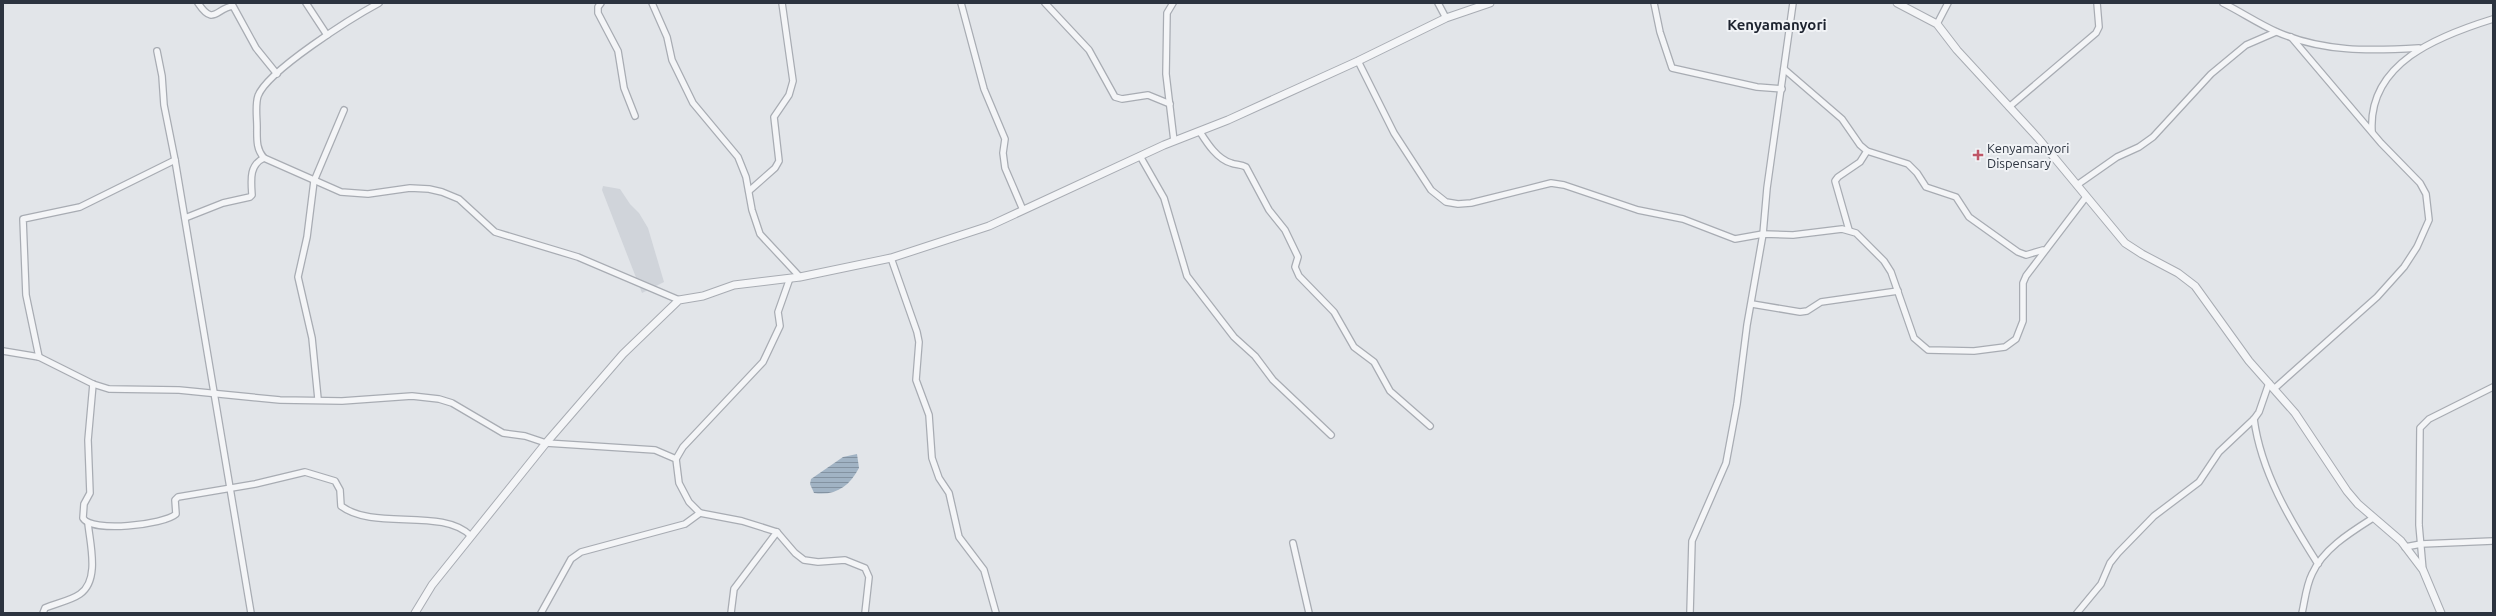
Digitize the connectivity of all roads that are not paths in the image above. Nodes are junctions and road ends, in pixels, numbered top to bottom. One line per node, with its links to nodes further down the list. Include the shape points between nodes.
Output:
1 (198, 3): 28 (street, via 209,15 215,15 233,6 256,48)
2 (306, 3): 22 (street)
3 (379, 3): 22 (street)
4 (601, 3): 33 (street, via 598,13 618,51 624,88)
5 (652, 3): 43 (street, via 667,37 672,60 687,93 738,157)
6 (782, 3): 43 (street, via 793,81 789,95 774,117 779,162)
7 (961, 3): 45 (street, via 984,89 1005,139 1005,168)
8 (1045, 3): 30 (street, via 1089,50 1115,97 1122,99 1148,95)
9 (1173, 3): 30 (street, via 1167,14 1166,74)
10 (1438, 3): 18 (street)
11 (1490, 3): 18 (street)
12 (1654, 3): 29 (street, via 1672,68 1757,87)
13 (1793, 3): 27 (street)
14 (1897, 3): 20 (street)
15 (1948, 3): 20 (street)
16 (2097, 3): 31 (street, via 2096,33)
17 (2223, 3): 21 (street)
18 (1446, 18): 26 (street)
19 (2493, 19): 24 (street)
20 (1937, 24): 31 (street)
21 (2276, 32): 23 (street); 42 (street, via 2246,45 2211,74 2154,137 2116,158)
22 (327, 35): 28 (street)
23 (2291, 37): 24 (street, via 2329,48 2356,51); 35 (street)
24 (2419, 48): 35 (street, via 2390,75 2379,92 2371,117)
25 (157, 51): 40 (street)
26 (1358, 61): 34 (street); 48 (street, via 1394,133 1431,190 1446,202 1471,203 1551,183 1638,210 1683,219 1725,237 1745,238)
27 (1784, 69): 29 (street); 37 (street, via 1842,119)
28 (277, 74): 39 (street, via 258,96 257,141 259,152)
29 (1782, 89): 48 (street, via 1767,188)
30 (1170, 104): 36 (street)
31 (2009, 107): 42 (street)
32 (344, 110): 41 (street)
33 (635, 116)
34 (1200, 132): 36 (street); 64 (street, via 1211,148 1223,159 1246,167 1269,210 1285,230 1298,257 1295,267 1298,276 1334,312 1345,328 1350,342 1374,362 1390,391)
35 (2372, 132): 59 (street, via 2420,183 2426,194 2429,209 2426,228 2404,267 2378,296)
36 (1174, 141): 38 (street)
37 (1867, 151): 47 (street, via 1860,162 1835,181); 49 (street, via 1908,164 1917,172 1926,187 1956,197 1969,217 2018,252 2026,255)
38 (1140, 156): 45 (street); 65 (street, via 1164,198 1187,276 1234,337 1254,356 1273,380)
39 (264, 158): 41 (street); 46 (street, via 253,168 250,197 223,203)
40 (175, 160): 46 (street); 57 (street, via 80,207 23,219 26,295)
41 (314, 182): 54 (street, via 341,192 357,194 410,188 442,192 459,199 495,232 578,257); 62 (street, via 307,236 298,277 312,338)
42 (2076, 185): 44 (street)
43 (749, 191): 51 (street, via 760,234)
44 (2086, 197): 49 (street); 59 (street, via 2125,243 2196,286 2249,361)
45 (1023, 210): 50 (street, via 989,226)
46 (184, 218): 61 (street)
47 (1849, 230): 48 (street, via 1793,235); 53 (street, via 1862,237 1884,261)
48 (1764, 234): 55 (street)
49 (2044, 250): 53 (street, via 2030,268 2024,283 2020,331 2016,340 2006,347 1974,351 1928,350 1914,338)
50 (890, 258): 51 (street); 86 (street, via 917,332 919,342 916,380 929,415 932,458 939,478 949,493 959,537 984,570)
51 (800, 277): 52 (street)
52 (790, 278): 54 (street, via 734,285 703,296); 67 (street, via 778,312 780,326 763,362 688,442)
53 (1898, 292): 55 (street, via 1821,302 1807,311 1800,312)
54 (679, 300): 66 (street, via 622,354)
55 (1752, 304): 88 (street, via 1726,463 1692,541)
56 (3, 351): 57 (street)
57 (39, 357): 58 (street)
58 (92, 384): 61 (street, via 109,388 179,390); 71 (street, via 88,440 90,493 82,510 83,518)
59 (2272, 385): 63 (street); 70 (street, via 2295,413 2348,491)
60 (2493, 387): 76 (street, via 2429,419 2420,428 2418,499)
61 (214, 395): 62 (street, via 280,400); 68 (street)
62 (318, 399): 66 (street, via 342,401 412,396 439,399 452,403 503,433 526,436)
63 (2254, 419): 78 (street, via 2256,436 2284,508); 89 (street, via 2219,452 2199,482 2154,516 2118,553 2110,563 2101,584)
64 (1430, 426)
65 (1330, 435)
66 (546, 443): 67 (street, via 636,448 669,454); 73 (street)
67 (676, 459): 69 (street, via 679,483 689,502)
68 (229, 488): 71 (street, via 178,497 175,500 176,514 166,519 128,526); 73 (street, via 305,472 335,481 340,490 341,506 356,514 449,524 466,530); 81 (street)
69 (700, 513): 72 (street, via 742,521); 83 (street, via 685,524 580,552 571,560)
70 (2373, 518): 77 (street, via 2387,527); 78 (street, via 2338,543)
71 (88, 524): 80 (street, via 92,568 90,582 81,594 45,608)
72 (777, 532): 84 (street, via 734,589); 85 (street, via 804,560 845,560 865,568 869,577)
73 (471, 536): 82 (street, via 432,585)
74 (2493, 541): 76 (street)
75 (1293, 543): 87 (street)
76 (2421, 544): 77 (street); 79 (street)
77 (2405, 547): 79 (street)
78 (2318, 564): 90 (street, via 2312,574)
79 (2423, 570): 91 (street)
80 (43, 613)
81 (251, 613)
82 (415, 613)
83 (541, 613)
84 (731, 613)
85 (865, 613)
86 (996, 613)
87 (1309, 613)
88 (1690, 613)
89 (2077, 613)
90 (2302, 613)
91 (2441, 613)

